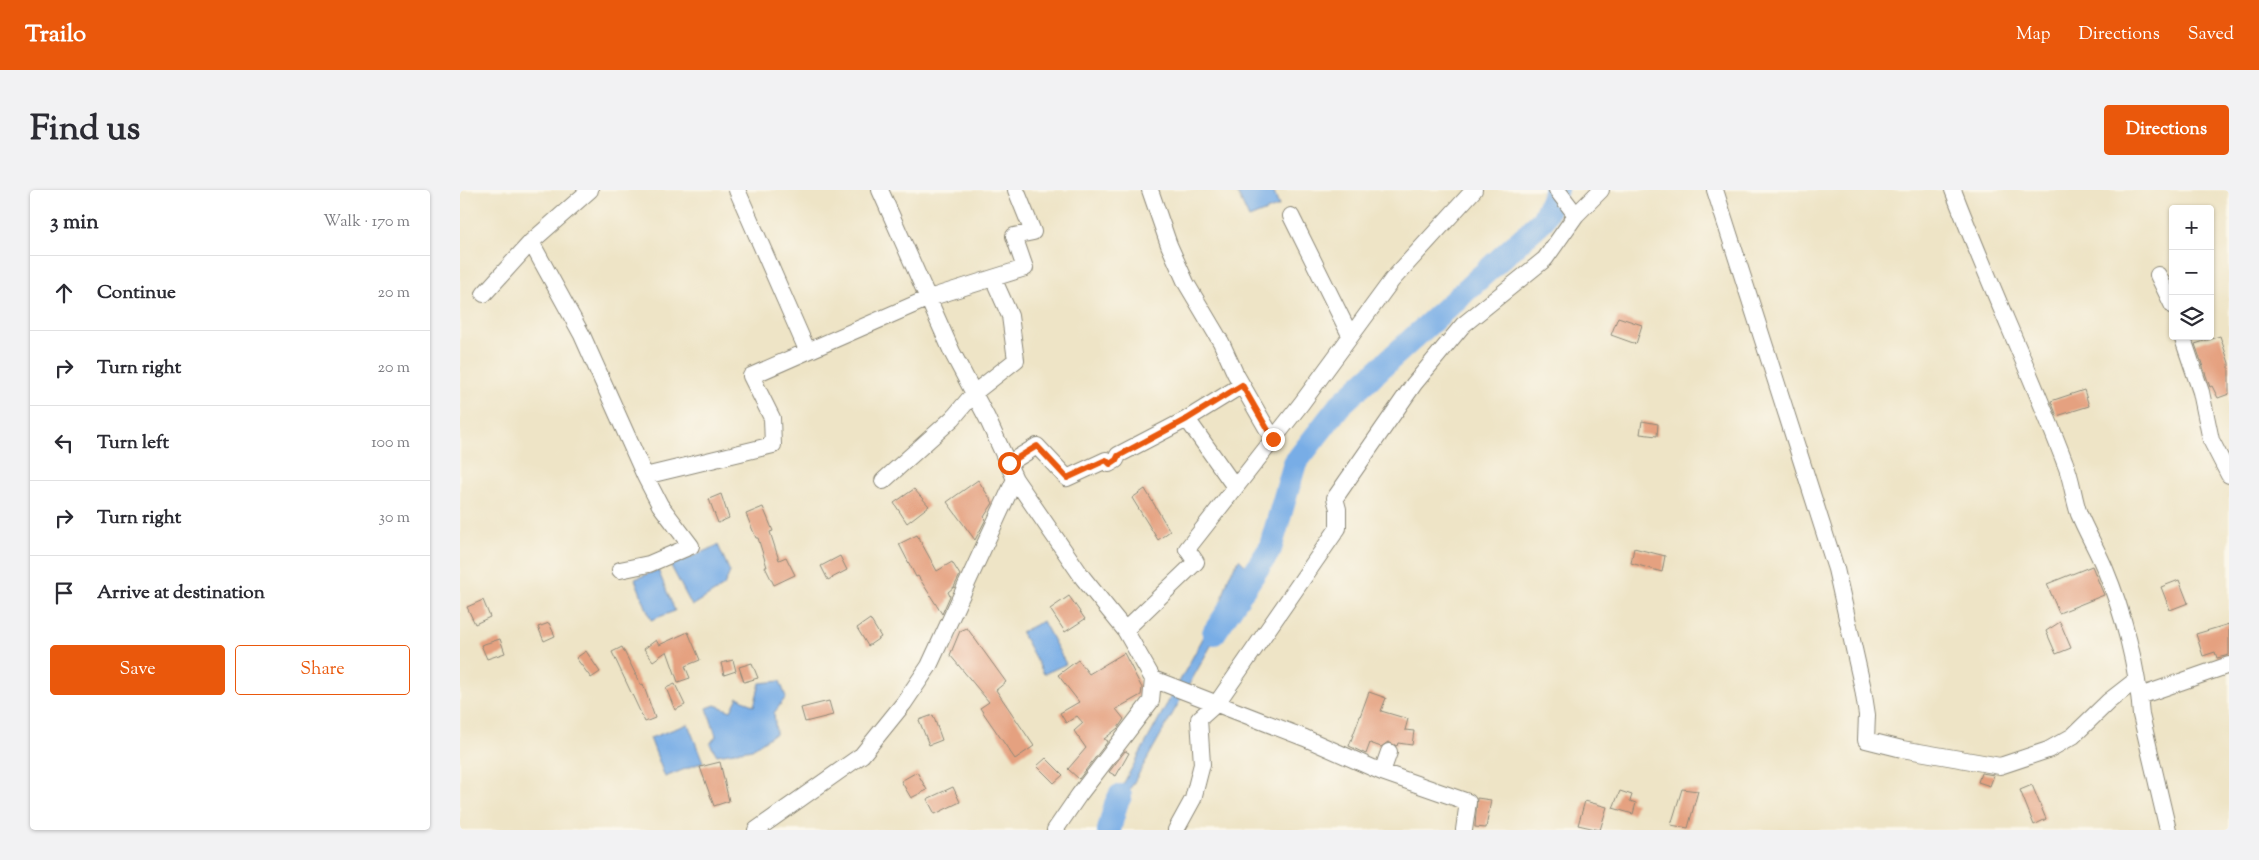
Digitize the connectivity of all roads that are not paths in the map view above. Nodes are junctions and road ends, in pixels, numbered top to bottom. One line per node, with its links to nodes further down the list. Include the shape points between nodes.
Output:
1 (590, 190): 13 (street)
2 (737, 190): 21 (street)
3 (880, 190): 17 (street)
4 (1016, 190): 15 (street, via 1033,232 1014,236 1025,268)
5 (1150, 190): 22 (street, via 1186,283)
6 (1474, 190): 19 (street, via 1392,280)
7 (1601, 190): 11 (street)
8 (1715, 190): 36 (street, via 1836,569 1863,689 1866,740 2000,766 2048,750 2072,736 2108,701)
9 (1953, 190): 36 (street, via 2047,416 2079,513 2115,595)
10 (1559, 192): 11 (street)
11 (1576, 215): 37 (street, via 1545,259 1463,324 1414,384 1335,498 1338,528)
12 (1291, 216): 19 (street)
13 (531, 242): 16 (street); 28 (street, via 582,335)
14 (2158, 275): 18 (street)
15 (993, 278): 17 (street); 23 (street, via 1010,316 1016,360)
16 (484, 294)
17 (929, 298): 21 (street); 23 (street)
18 (2169, 298)
19 (1350, 335): 25 (street)
20 (2183, 340): 27 (street, via 2201,392 2211,440)
21 (807, 350): 28 (street, via 751,376 772,418 773,445)
22 (1242, 385): 24 (street); 25 (street)
23 (974, 393): 26 (street); 30 (street, via 953,418)
24 (1187, 419): 26 (street, via 1118,456 1110,464 1106,460 1067,478 1037,446); 31 (street)
25 (1273, 439): 31 (street)
26 (1009, 463): 29 (street)
27 (2229, 475)
28 (645, 476): 32 (street, via 660,505 691,546 649,564)
29 (1015, 479): 33 (street, via 1083,578); 40 (street, via 929,666 904,703 862,755)
30 (882, 481)
31 (1235, 487): 33 (street, via 1188,549 1196,562)
32 (620, 570)
33 (1125, 630): 35 (street)
34 (2229, 665): 36 (street)
35 (1153, 679): 37 (street); 41 (street, via 1151,701)
36 (2138, 688): 44 (street, via 2141,715)
37 (1217, 703): 39 (street); 42 (street, via 1199,719 1202,764 1193,799)
38 (1389, 752): 39 (street)
39 (1382, 772): 43 (street, via 1468,802)
40 (756, 830)
41 (1055, 830)
42 (1176, 830)
43 (1464, 830)
44 (2168, 830)

